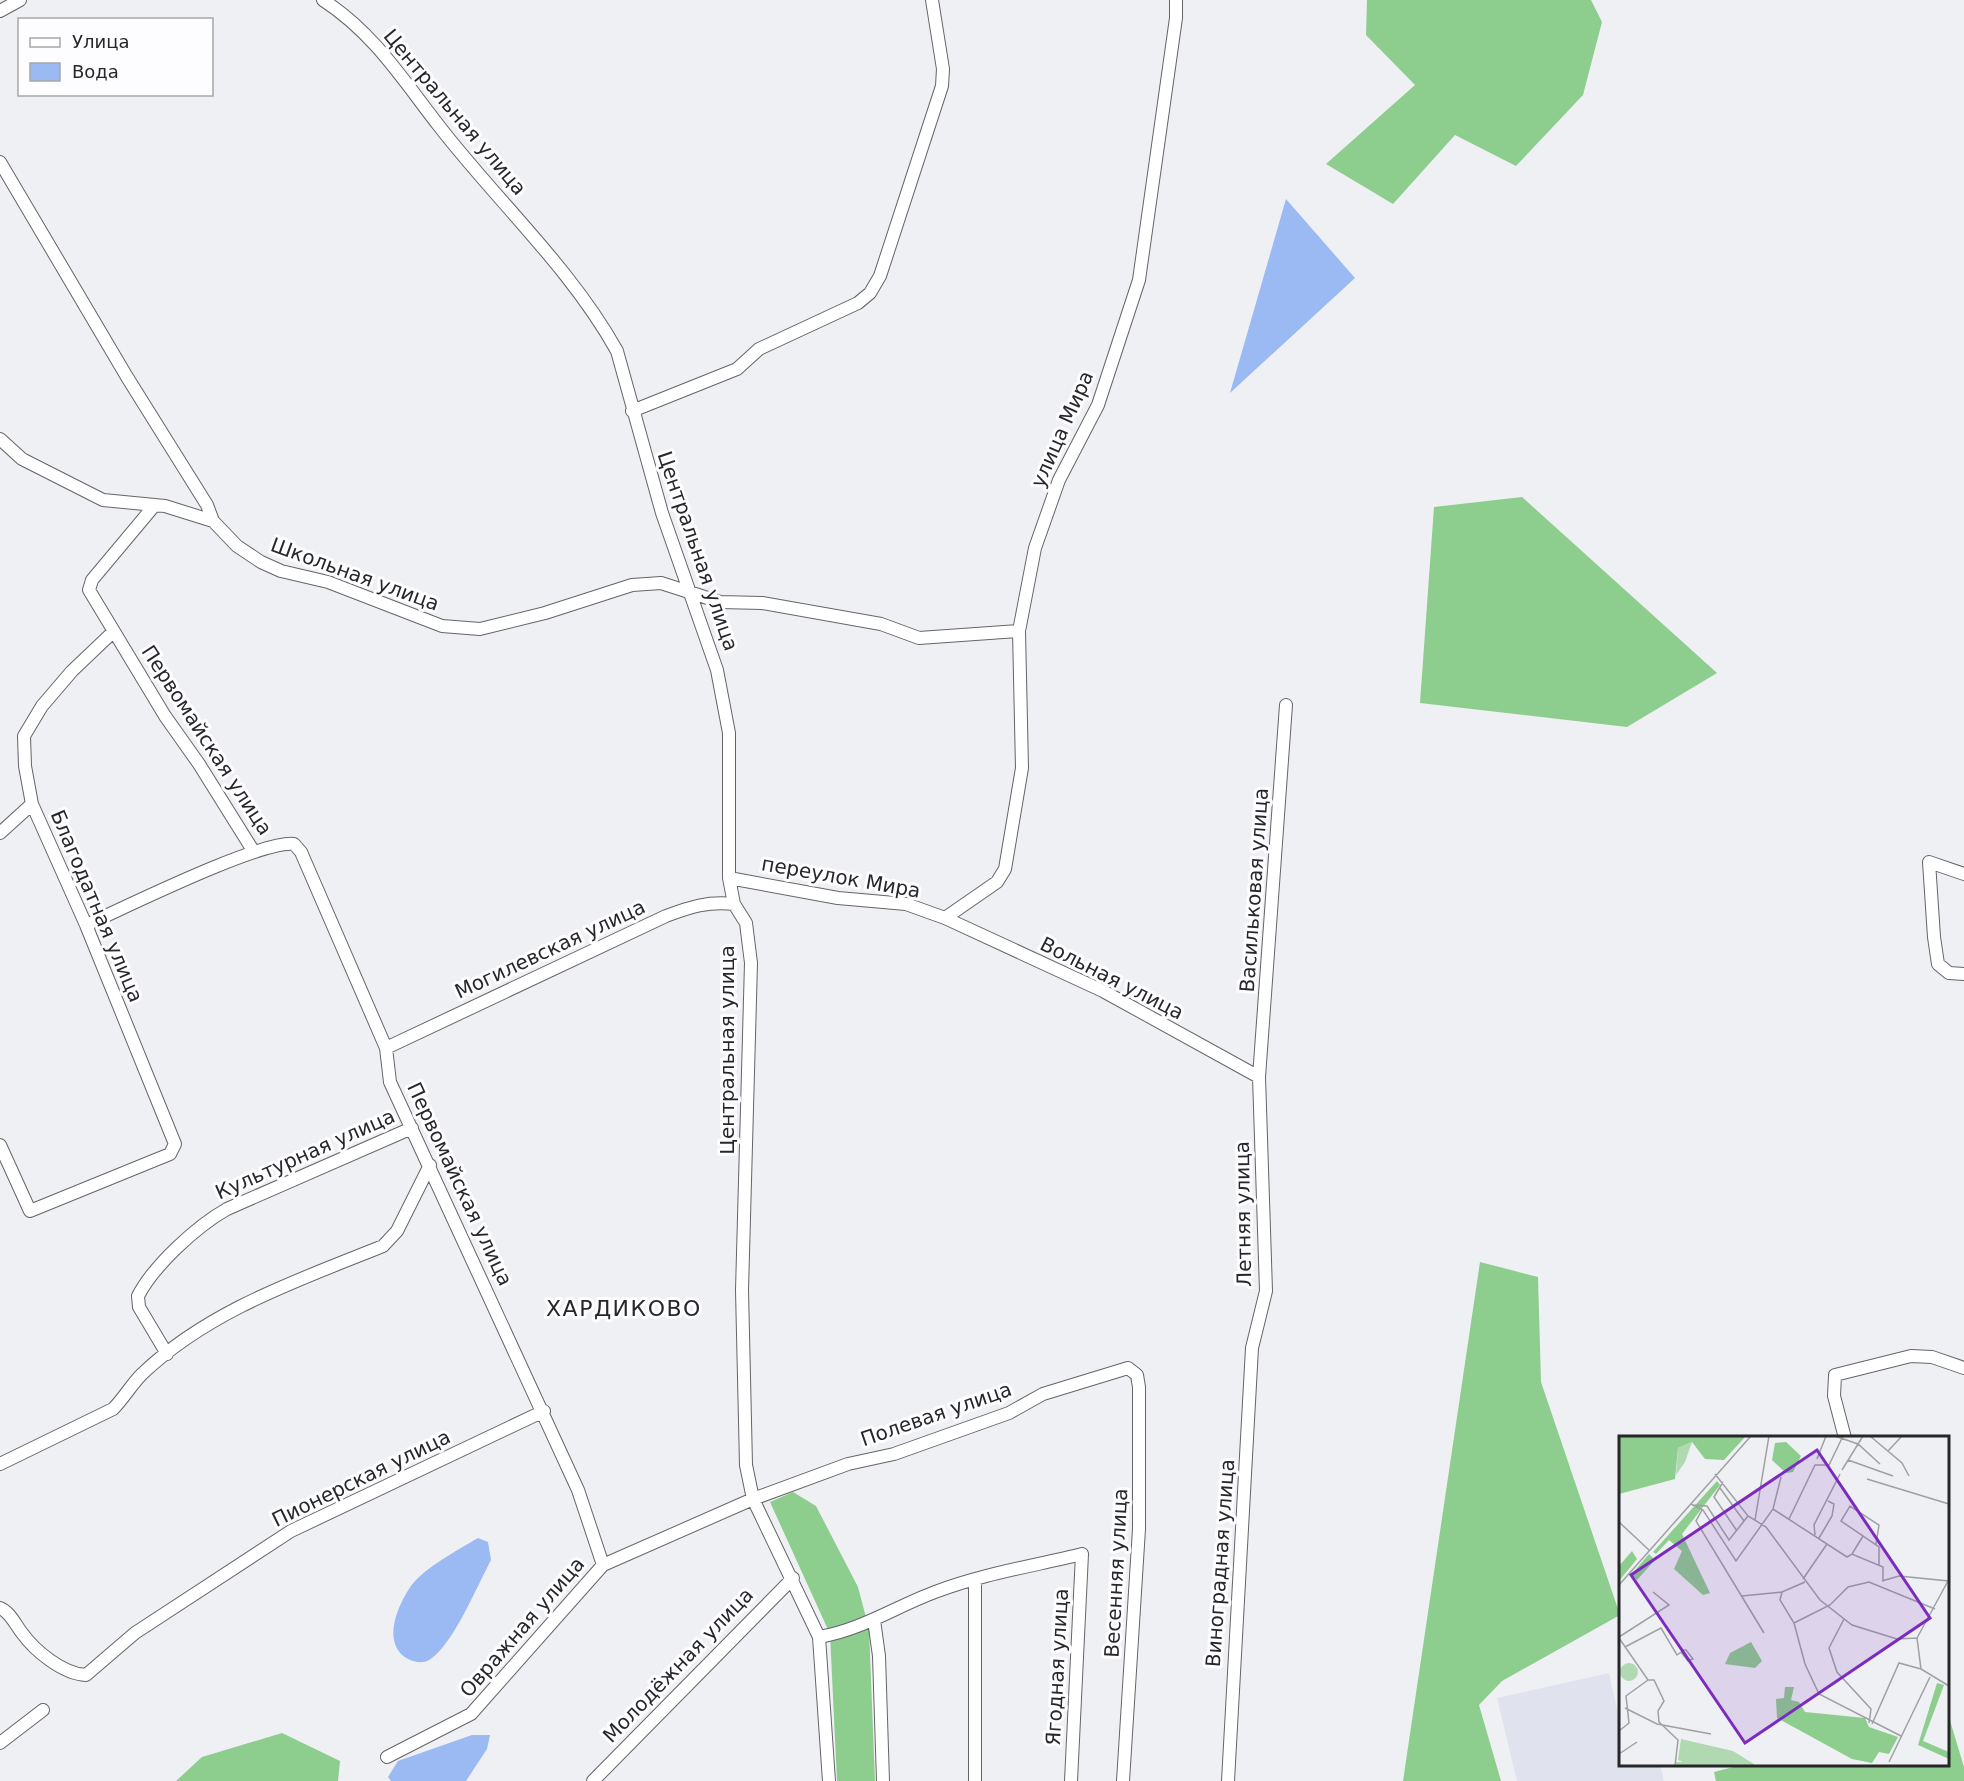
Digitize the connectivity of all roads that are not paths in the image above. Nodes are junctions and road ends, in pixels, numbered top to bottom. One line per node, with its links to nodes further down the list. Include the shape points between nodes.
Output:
1 (20, 0): 5 (street)
2 (323, 0): 7 (street, Центральная улица, via 344,14 395,65 439,127 522,222 604,328 617,351)
3 (932, 0): 7 (street, via 942,86 880,276 870,293 858,303 759,349 737,369)
4 (1176, 0): 13 (street, улица Мира, via 1139,280 1098,405 1059,480 1035,548)
5 (0, 11)
6 (0, 162): 10 (street, Школьная улица, via 207,505)
7 (632, 411): 11 (street, Центральная улица, via 662,513)
8 (0, 439): 9 (street, via 22,459 84,493 103,500)
9 (154, 506): 10 (street); 12 (street, Первомайская улица, via 89,590)
10 (213, 521): 11 (street, Школьная улица, via 237,546 271,567 328,582 442,626 480,629 632,585 661,583)
11 (692, 593): 13 (street, Школьная улица, via 720,602 762,603 881,624 919,638); 19 (street, Центральная улица, via 717,670 729,733)
12 (113, 632): 15 (street, Благодатная улица, via 42,705 24,736); 17 (street, Первомайская улица)
13 (1019, 632): 21 (street, улица Мира, via 1022,768 1004,874)
14 (1286, 705): 25 (street, Васильковая улица)
15 (32, 804): 16 (street); 22 (street, Благодатная улица)
16 (0, 833)
17 (254, 852): 22 (street); 24 (street, Первомайская улица, via 283,843 294,844 301,852)
18 (1964, 874): 23 (street, via 1929,862 1938,964 1949,974)
19 (729, 878): 20 (street, Центральная улица); 21 (street, переулок Мира, via 838,898 906,904)
20 (734, 904): 24 (street, Могилевская улица, via 699,903 666,916); 36 (street, Центральная улица, via 746,923 751,963 742,1290 746,1466)
21 (945, 918): 25 (street, Вольная улица, via 1102,991)
22 (86, 924): 27 (street, Благодатная улица, via 175,1144 170,1154 30,1211)
23 (1964, 974)
24 (386, 1048): 26 (street, Первомайская улица, via 390,1082)
25 (1259, 1077): 29 (street, Летняя улица, via 1266,1291)
26 (412, 1128): 28 (street, Первомайская улица); 30 (street, Культурная улица, via 210,1219 162,1264 138,1296 140,1307)
27 (0, 1145)
28 (430, 1165): 30 (street, via 397,1231 383,1246 266,1293); 33 (street, Первомайская улица)
29 (1252, 1348): 52 (street, Виноградная улица)
30 (167, 1354): 35 (street, via 141,1376 113,1409)
31 (1964, 1368): 34 (street, via 1932,1357 1911,1356 1835,1375 1834,1396)
32 (1131, 1369): 36 (street, Полевая улица, via 1043,1394 991,1419); 51 (street, Весенняя улица, via 1137,1375 1139,1387 1140,1487)
33 (544, 1411): 37 (street, Первомайская улица, via 578,1490); 40 (street, Пионерская улица, via 291,1531 135,1633 86,1675 76,1674 43,1653)
34 (1845, 1436)
35 (0, 1464)
36 (753, 1499): 37 (street, Овражная улица); 38 (street, Центральная улица)
37 (603, 1565): 45 (street, Овражная улица, via 471,1714)
38 (793, 1578): 42 (street, Центральная улица); 46 (street, Молодёжная улица)
39 (975, 1580): 41 (street, via 936,1592); 49 (street); 50 (street, Ягодная улица, via 1082,1554)
40 (0, 1608)
41 (874, 1620): 42 (street, via 854,1630); 48 (street)
42 (819, 1637): 47 (street, Центральная улица)
43 (44, 1710): 44 (street)
44 (0, 1743)
45 (387, 1756)
46 (593, 1781)
47 (830, 1781)
48 (883, 1781)
49 (975, 1781)
50 (1071, 1781)
51 (1123, 1781)
52 (1228, 1781)

